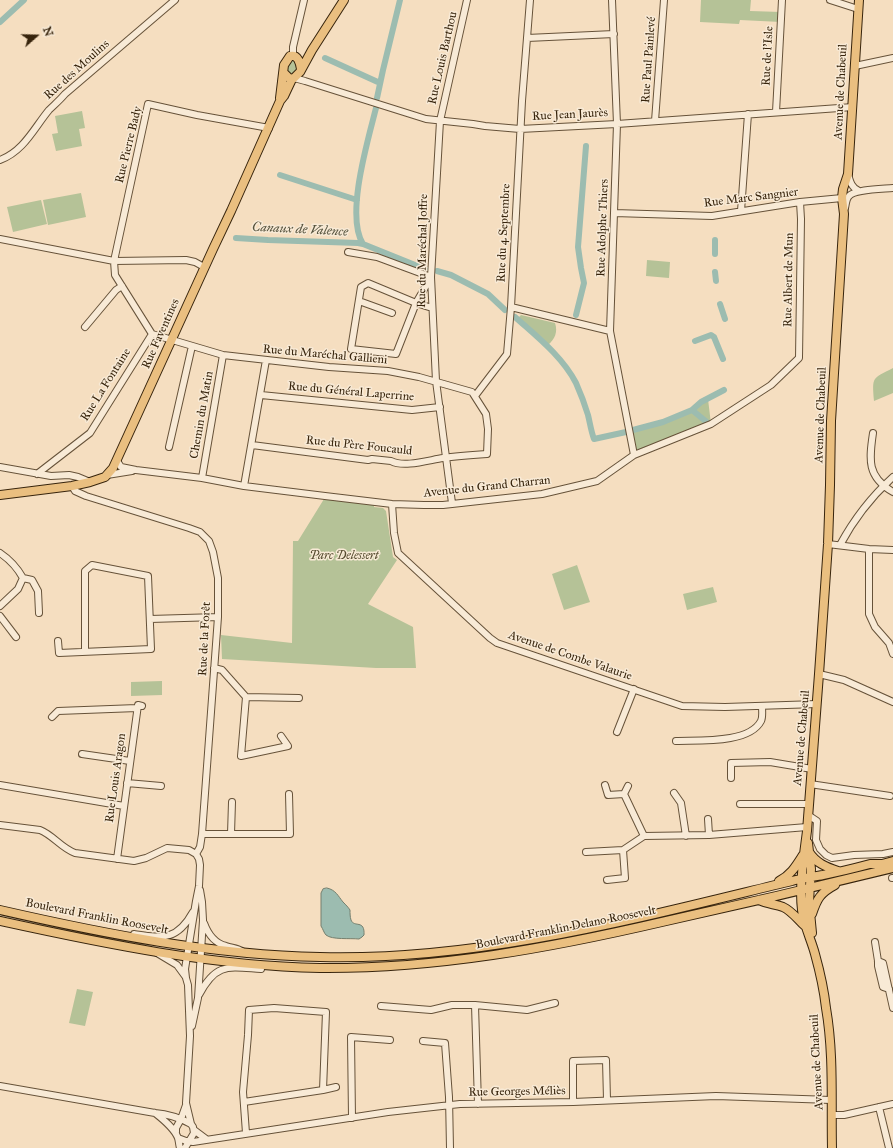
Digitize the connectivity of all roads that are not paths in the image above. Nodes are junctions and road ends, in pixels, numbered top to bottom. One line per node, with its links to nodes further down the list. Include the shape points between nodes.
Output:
1 (175, 0): 30 (street, Rue des Moulins, via 65,94 49,110 28,140 7,158)
2 (304, 0): 15 (street, via 293,47)
3 (344, 0): 14 (main road)
4 (467, 0): 25 (street, Rue Louis Barthou)
5 (530, 0): 13 (street, Rue du 4 Septembre)
6 (612, 0): 12 (street, Rue Adolphe Thiers)
7 (664, 0): 26 (street, Rue Paul Painlevé)
8 (782, 0): 23 (street, Rue de l'Isle)
9 (830, 0): 11 (street)
10 (859, 0): 11 (main road, Avenue de Chabeuil)
11 (858, 9): 17 (main road, Avenue de Chabeuil)
12 (614, 34): 13 (street); 27 (street, Rue Adolphe Thiers)
13 (527, 38): 29 (street, Rue du 4 Septembre)
14 (312, 50): 15 (main road); 18 (main road)
15 (295, 56): 18 (main road, via 300,62); 19 (main road, via 290,56 286,61)
16 (893, 58): 17 (street)
17 (855, 66): 22 (main road, Avenue de Chabeuil)
18 (301, 69): 20 (main road)
19 (284, 73): 20 (main road, via 287,78); 21 (main road, Rue Faventines)
20 (293, 79): 21 (main road, Rue Faventines); 25 (street, Rue Jean Jaurès)
21 (280, 101): 28 (main road, Rue Faventines)
22 (852, 107): 23 (street, Rue Jean Jaurès); 31 (main road, Avenue de Chabeuil)
23 (776, 112): 24 (street, Rue Jean Jaurès)
24 (748, 114): 26 (street, Rue Jean Jaurès); 36 (street)
25 (440, 121): 29 (street, Rue Jean Jaurès); 43 (street, Rue du Maréchal Joffre)
26 (655, 121): 27 (street, Rue Jean Jaurès)
27 (617, 124): 29 (street, Rue Jean Jaurès); 38 (street, Rue Adolphe Thiers)
28 (268, 128): 41 (street, Rue Pierre Bady, via 148,104); 42 (main road, Rue Faventines)
29 (520, 129): 47 (street, Rue du 4 Septembre)
30 (0, 160)
31 (848, 174): 33 (street, via 852,185); 34 (main road, Avenue de Chabeuil)
32 (893, 188): 33 (street)
33 (859, 191): 37 (street, via 850,194)
34 (842, 198): 35 (street, Rue Marc Sangnier); 37 (main road, Avenue de Chabeuil)
35 (800, 202): 36 (street, Rue Marc Sangnier); 56 (street, Rue Albert de Mun)
36 (741, 211): 38 (street, Rue Marc Sangnier, via 712,216)
37 (844, 211): 82 (main road, Avenue de Chabeuil, via 832,403)
38 (614, 213): 51 (street, Rue Adolphe Thiers)
39 (0, 239): 41 (street)
40 (348, 252): 43 (street, via 377,257)
41 (114, 261): 42 (street, via 186,260); 44 (street, via 115,275)
42 (204, 267): 53 (main road, Rue Faventines)
43 (431, 277): 46 (street); 48 (street, Rue du Maréchal Joffre)
44 (122, 286): 50 (street); 52 (street)
45 (359, 301): 46 (street, via 361,287 368,283); 46 (street, via 351,350 396,354); 49 (street)
46 (416, 303): 48 (street)
47 (511, 307): 51 (street); 60 (street, Rue du 4 Septembre, via 507,354)
48 (432, 308): 58 (street, Rue du Maréchal Joffre)
49 (392, 313)
50 (85, 328)
51 (610, 331): 65 (street, Rue Adolphe Thiers)
52 (152, 334): 53 (street, Rue du Maréchal Gallieni); 70 (street, Rue La Fontaine, via 90,433)
53 (172, 340): 54 (street, Rue du Maréchal Gallieni); 67 (main road, Rue Faventines)
54 (192, 346): 55 (street, Rue du Maréchal Gallieni); 64 (street)
55 (223, 355): 57 (street, Rue du Maréchal Gallieni); 73 (street, Chemin du Matin)
56 (799, 358): 65 (street, Avenue du Grand Charran, via 771,385 711,424)
57 (266, 360): 58 (street, Rue du Maréchal Gallieni, via 388,371); 59 (street)
58 (436, 382): 60 (street, Rue du Maréchal Gallieni, via 472,392); 61 (street, Rue du Maréchal Joffre)
59 (261, 395): 61 (street, Rue du Général Laperrine, via 412,410); 63 (street)
60 (475, 396): 66 (street, Rue du Père Foucauld, via 486,414 487,454)
61 (440, 407): 66 (street, Rue du Maréchal Joffre)
62 (873, 433): 77 (street, via 871,464 875,476)
63 (252, 445): 66 (street, Rue du Père Foucauld, via 394,463 410,464); 76 (street)
64 (169, 447)
65 (634, 455): 81 (street, Avenue du Grand Charran, via 597,481 542,494)
66 (446, 458): 81 (street, Rue du Maréchal Joffre)
67 (117, 461): 69 (street, via 121,467); 71 (main road, Rue Faventines)
68 (0, 467): 70 (street)
69 (136, 470): 71 (street); 73 (street, Avenue du Grand Charran)
70 (37, 474): 74 (street, via 69,474)
71 (107, 475): 74 (main road)
72 (893, 477): 77 (street)
73 (202, 478): 76 (street, Avenue du Grand Charran)
74 (90, 482): 75 (main road)
75 (72, 486): 79 (main road); 91 (street, Rue de la Forêt, via 75,491 86,496 200,532 209,541 213,552 218,578)
76 (244, 486): 80 (street, Avenue du Grand Charran)
77 (883, 486): 78 (street); 83 (street, via 854,520)
78 (893, 492)
79 (0, 495)
80 (392, 504): 81 (street, Avenue du Grand Charran); 99 (street, Avenue de Combe Valaurie, via 398,553 490,638 497,643)
81 (452, 504)
82 (828, 544): 83 (street); 98 (main road, Avenue de Chabeuil)
83 (840, 545): 84 (street)
84 (868, 549): 85 (street); 96 (street, via 869,614 875,627 889,643)
85 (893, 550)
86 (0, 553): 87 (street)
87 (23, 578): 88 (street, via 18,589); 89 (street, via 32,580 38,591)
88 (0, 606)
89 (39, 613)
90 (0, 616): 93 (street)
91 (218, 618): 92 (street); 97 (street, Rue de la Forêt)
92 (150, 619): 95 (street, via 151,649); 95 (street, via 148,576 92,565 84,571)
93 (16, 637)
94 (58, 641): 95 (street, via 59,653)
95 (85, 652)
96 (893, 654)
97 (214, 668): 100 (street, via 222,670); 131 (street, Rue de la Forêt)
98 (819, 674): 102 (street, via 844,680); 103 (main road, Avenue de Chabeuil)
99 (634, 689): 104 (street, Avenue de Combe Valaurie, via 682,706); 106 (street)
100 (246, 697): 101 (street); 107 (street, via 241,756 288,746)
101 (299, 698)
102 (893, 699)
103 (817, 704): 104 (street, Avenue de Combe Valaurie); 111 (main road, Avenue de Chabeuil)
104 (762, 706): 108 (street, via 760,723 749,732 726,739)
105 (52, 717): 110 (street, Rue Louis Aragon, via 58,711 140,707)
106 (617, 732)
107 (280, 736)
108 (676, 741)
109 (82, 754): 110 (street)
110 (130, 761): 113 (street, Rue Louis Aragon)
111 (812, 769): 112 (street, via 770,762 731,763); 114 (main road, Avenue de Chabeuil)
112 (731, 778)
113 (127, 783): 117 (street); 126 (street, Rue Louis Aragon)
114 (810, 784): 122 (street); 125 (main road, Avenue de Chabeuil)
115 (0, 785): 126 (street)
116 (605, 785): 121 (street, via 608,795)
117 (161, 786)
118 (628, 786): 121 (street)
119 (674, 793): 135 (street, via 681,803)
120 (289, 794): 132 (street, via 290,834)
121 (624, 794): 134 (street)
122 (890, 796)
123 (232, 802): 132 (street)
124 (740, 804): 125 (street)
125 (809, 804): 127 (main road, Avenue de Chabeuil)
126 (124, 806): 141 (street, Rue Louis Aragon)
127 (808, 815): 130 (main road, Avenue de Chabeuil); 139 (street, via 817,821 816,840 820,849 832,858)
128 (708, 819): 133 (street)
129 (0, 825): 141 (street, via 40,830 67,850)
130 (807, 829): 133 (street); 138 (main road, Avenue de Chabeuil)
131 (202, 834): 132 (street); 140 (street, Rue de la Forêt)
132 (231, 834)
133 (709, 835): 135 (street)
134 (644, 836): 135 (street); 136 (street)
135 (686, 836)
136 (623, 850): 137 (street); 147 (street, via 625,878)
137 (586, 852)
138 (807, 852): 144 (main road, via 819,863); 145 (main road, Avenue de Chabeuil); 149 (main road, Avenue de Chabeuil, via 790,874)
139 (893, 852)
140 (196, 854): 141 (street, via 189,850 167,848 141,860); 148 (street, Rue de la Forêt, via 200,865)
141 (116, 859)
142 (893, 861): 144 (main road, Boulevard Franklin Delano Roosevelt)
143 (893, 868): 146 (main road)
144 (838, 872): 145 (main road, Boulevard Franklin Delano Roosevelt)
145 (807, 874): 149 (main road, Boulevard Franklin Delano Roosevelt); 150 (main road, Avenue de Chabeuil)
146 (850, 879): 150 (main road, Boulevard Franklin Delano Roosevelt); 156 (main road, via 827,889 819,896)
147 (607, 880)
148 (199, 886): 152 (street, Rue de la Forêt); 154 (street, Rue de la Forêt)
149 (770, 886): 162 (main road, Boulevard Franklin Delano Roosevelt, via 600,926 451,951 344,957)
150 (806, 889): 151 (main road, Boulevard Franklin Delano Roosevelt); 156 (main road, Avenue de Chabeuil, via 802,909)
151 (759, 900): 156 (main road, via 784,907); 165 (main road, Boulevard Franklin Delano Roosevelt, via 602,936 487,956 392,966)
152 (195, 908): 157 (street, via 180,929 168,936); 159 (street, Rue de la Forêt)
153 (0, 910): 157 (main road, Boulevard Franklin Roosevelt)
154 (203, 920): 160 (street, Rue de la Forêt); 162 (street, via 207,932 218,943)
155 (0, 921): 161 (main road, Boulevard Franklin Roosevelt, via 75,938)
156 (808, 922): 179 (main road, Avenue de Chabeuil, via 829,1030)
157 (103, 932): 159 (main road, Boulevard Franklin Roosevelt)
158 (875, 942): 171 (street, via 878,961 883,963)
159 (189, 946): 160 (main road, Boulevard Franklin Delano Roosevelt); 163 (street, Rue de la Forêt)
160 (201, 948): 162 (main road, Boulevard Franklin Delano Roosevelt); 164 (street, Rue de la Forêt)
161 (153, 950): 163 (main road, Boulevard Franklin Roosevelt); 166 (street, via 177,965)
162 (247, 953)
163 (188, 956): 164 (main road, Boulevard Franklin Delano Roosevelt); 166 (street, Rue de la Forêt)
164 (200, 958): 165 (main road, Boulevard Franklin Delano Roosevelt); 167 (street, Rue de la Forêt)
165 (305, 967): 167 (street, Rue de la Forêt, via 283,970 226,968 216,972 206,982)
166 (186, 978): 172 (street, Rue de la Forêt)
167 (198, 998): 172 (street, Rue de la Forêt)
168 (555, 1003): 169 (street, via 527,1010)
169 (475, 1005): 170 (street, via 452,1005 431,1010); 183 (street)
170 (381, 1006)
171 (893, 1008)
172 (190, 1036): 182 (street, Rue de la Forêt)
173 (390, 1040): 189 (street, via 351,1037)
174 (423, 1041): 185 (street, via 445,1043)
175 (2, 1087): 187 (street)
176 (336, 1087): 177 (street)
177 (323, 1090): 180 (street); 180 (street, via 326,1012 274,1008 249,1010)
178 (607, 1100): 179 (street, Rue Georges Méliès, via 716,1096); 181 (street, Rue Georges Méliès); 181 (street, via 606,1060 573,1061)
179 (831, 1100): 188 (main road, Avenue de Chabeuil)
180 (244, 1102): 191 (street)
181 (573, 1102): 183 (street, Rue Georges Méliès)
182 (186, 1103): 190 (street); 190 (street)
183 (478, 1104): 185 (street, Rue Georges Méliès)
184 (893, 1104): 186 (street)
185 (449, 1105): 189 (street, Rue Georges Méliès); 195 (street)
186 (879, 1108): 188 (street); 197 (street)
187 (155, 1113): 190 (street, via 166,1114); 192 (street)
188 (832, 1115): 196 (main road, Avenue de Chabeuil)
189 (352, 1118): 191 (street, Rue Georges Méliès)
190 (186, 1124): 192 (street, via 194,1133); 192 (street, via 176,1128); 193 (street)
191 (246, 1133): 193 (street, Rue Georges Méliès)
192 (184, 1140): 193 (street, Rue Georges Méliès); 194 (street)
193 (206, 1140)
194 (180, 1148)
195 (450, 1148)
196 (832, 1148)
197 (889, 1148)

